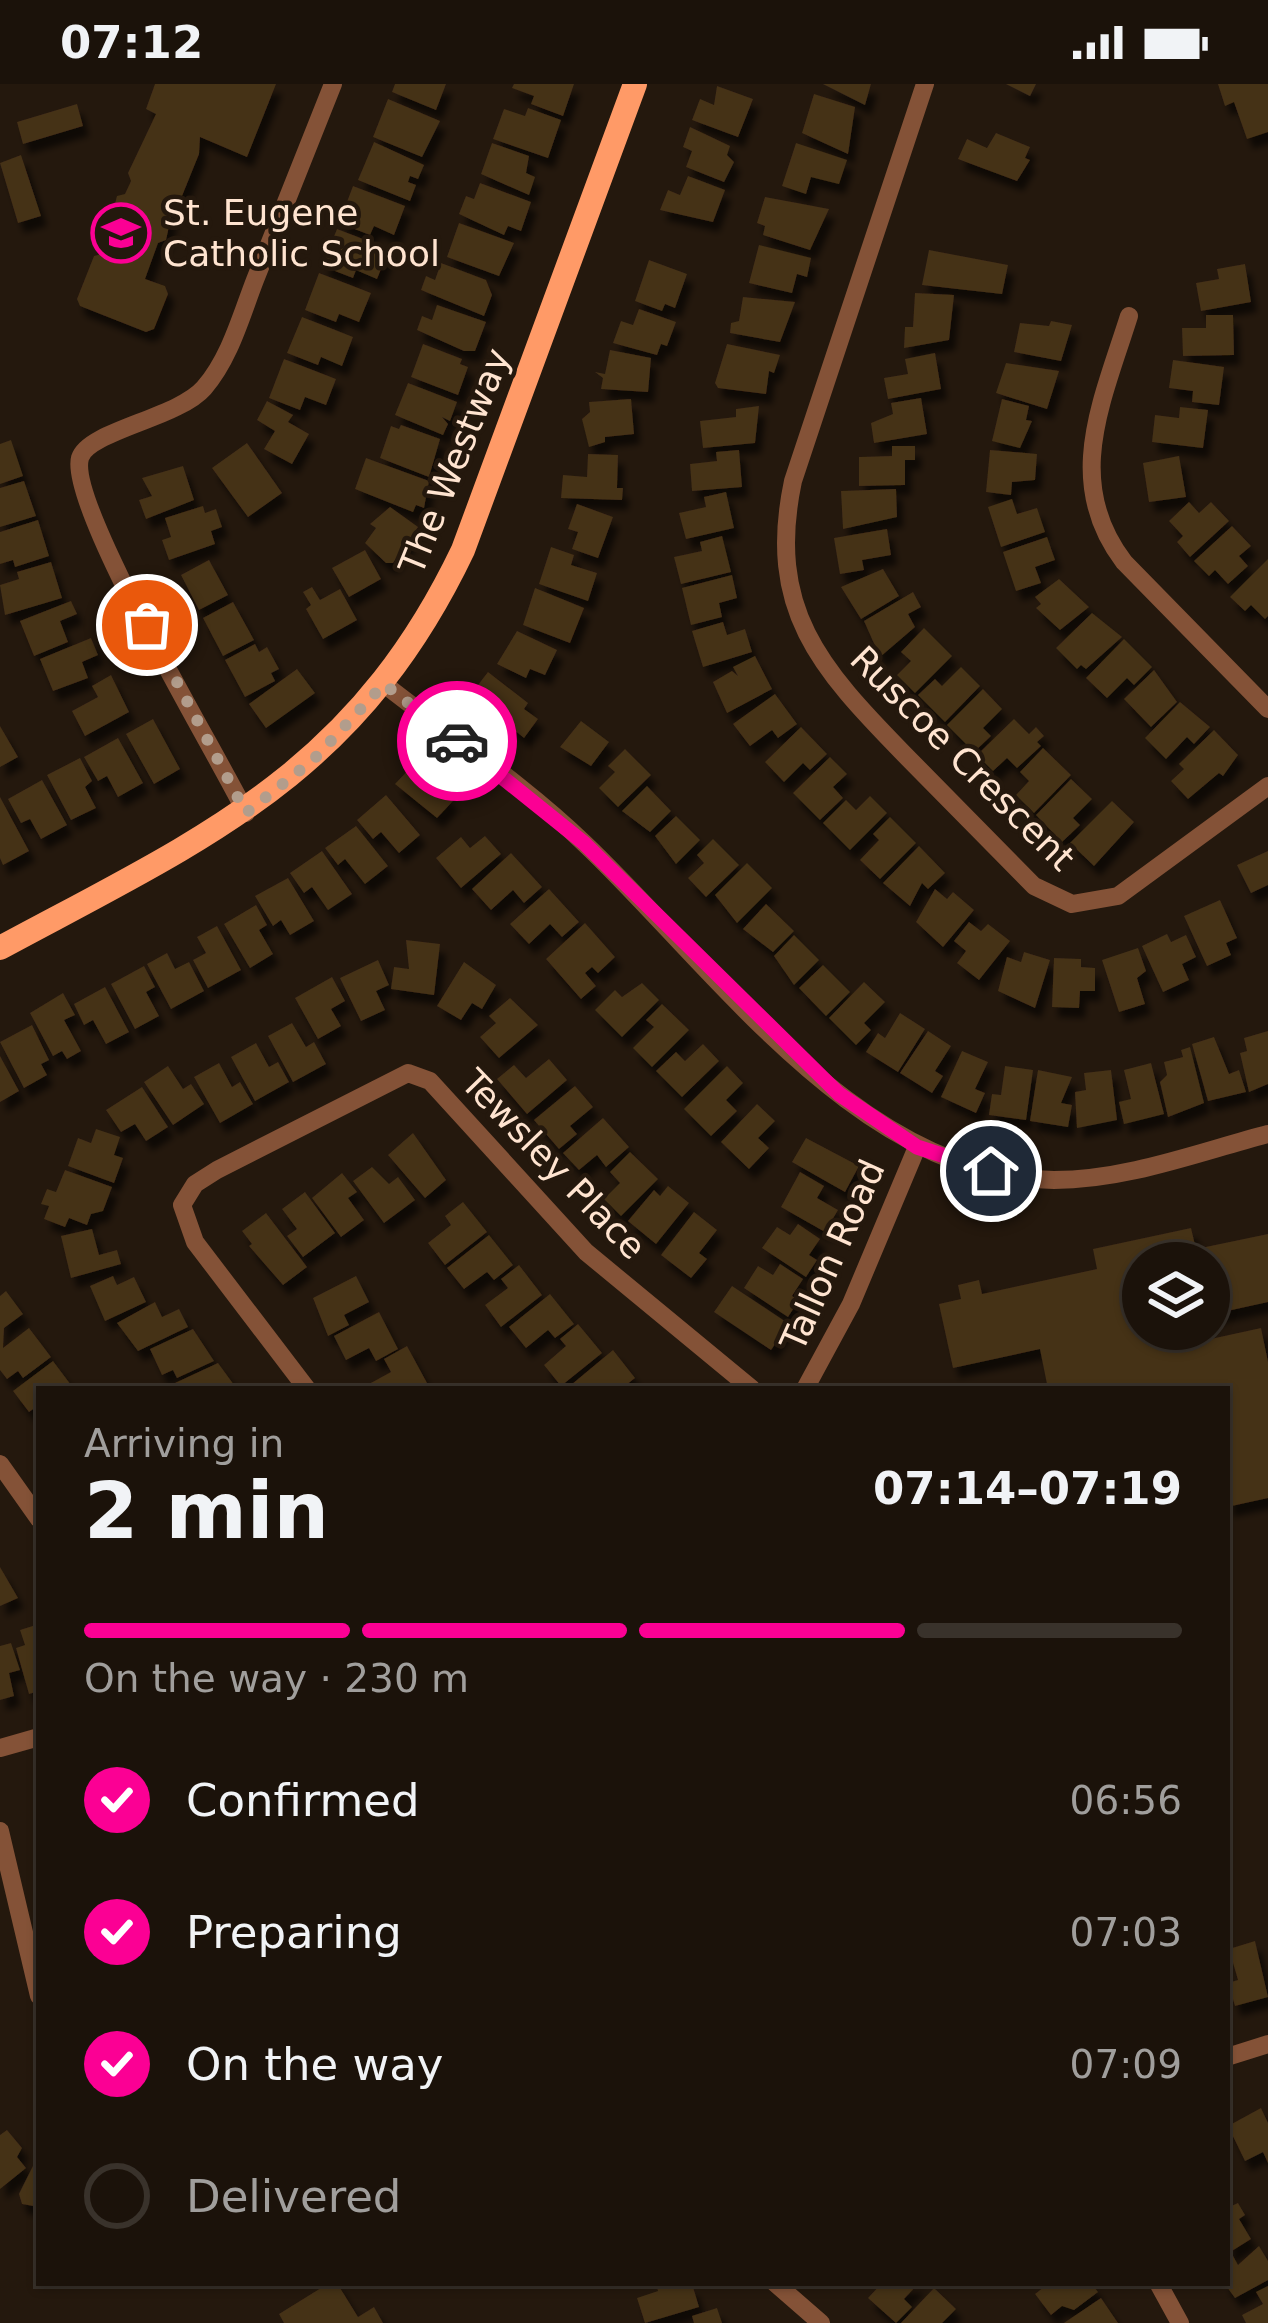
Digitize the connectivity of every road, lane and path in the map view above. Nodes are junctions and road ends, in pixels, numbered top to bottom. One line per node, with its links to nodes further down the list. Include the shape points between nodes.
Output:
1 (333, 84): 8 (street, via 207,385 168,414 92,441 80,460 80,482 108,551)
2 (635, 84): 5 (main road, The Westway, via 463,550)
3 (925, 84): 7 (street, Ruscoe Crescent, via 790,495 787,578 806,639 838,687 1034,886 1072,904 1118,896)
4 (1129, 316): 6 (street, via 1093,430 1092,501 1124,562)
5 (384, 684): 8 (main road, The Westway, via 314,759); 11 (street, via 572,832 795,1056)
6 (1268, 709)
7 (1268, 786)
8 (246, 813): 9 (main road, The Westway)
9 (0, 948)
10 (1268, 1134): 11 (street, via 1132,1171 1053,1180)
11 (917, 1147): 14 (street, Tallon Road)
12 (305, 1386): 13 (street, Tewsley Place, via 195,1242 185,1195 218,1170 415,1073 586,1252)
13 (748, 1386)
14 (807, 1386)
15 (0, 1464): 16 (street)
16 (36, 1515)
17 (36, 1738): 18 (street)
18 (0, 1748)
19 (0, 1831): 20 (street)
20 (36, 1983)
21 (1268, 2044): 22 (street)
22 (1230, 2056)
23 (778, 2286): 25 (street)
24 (1160, 2286): 26 (street)
25 (821, 2323)
26 (1180, 2323)

